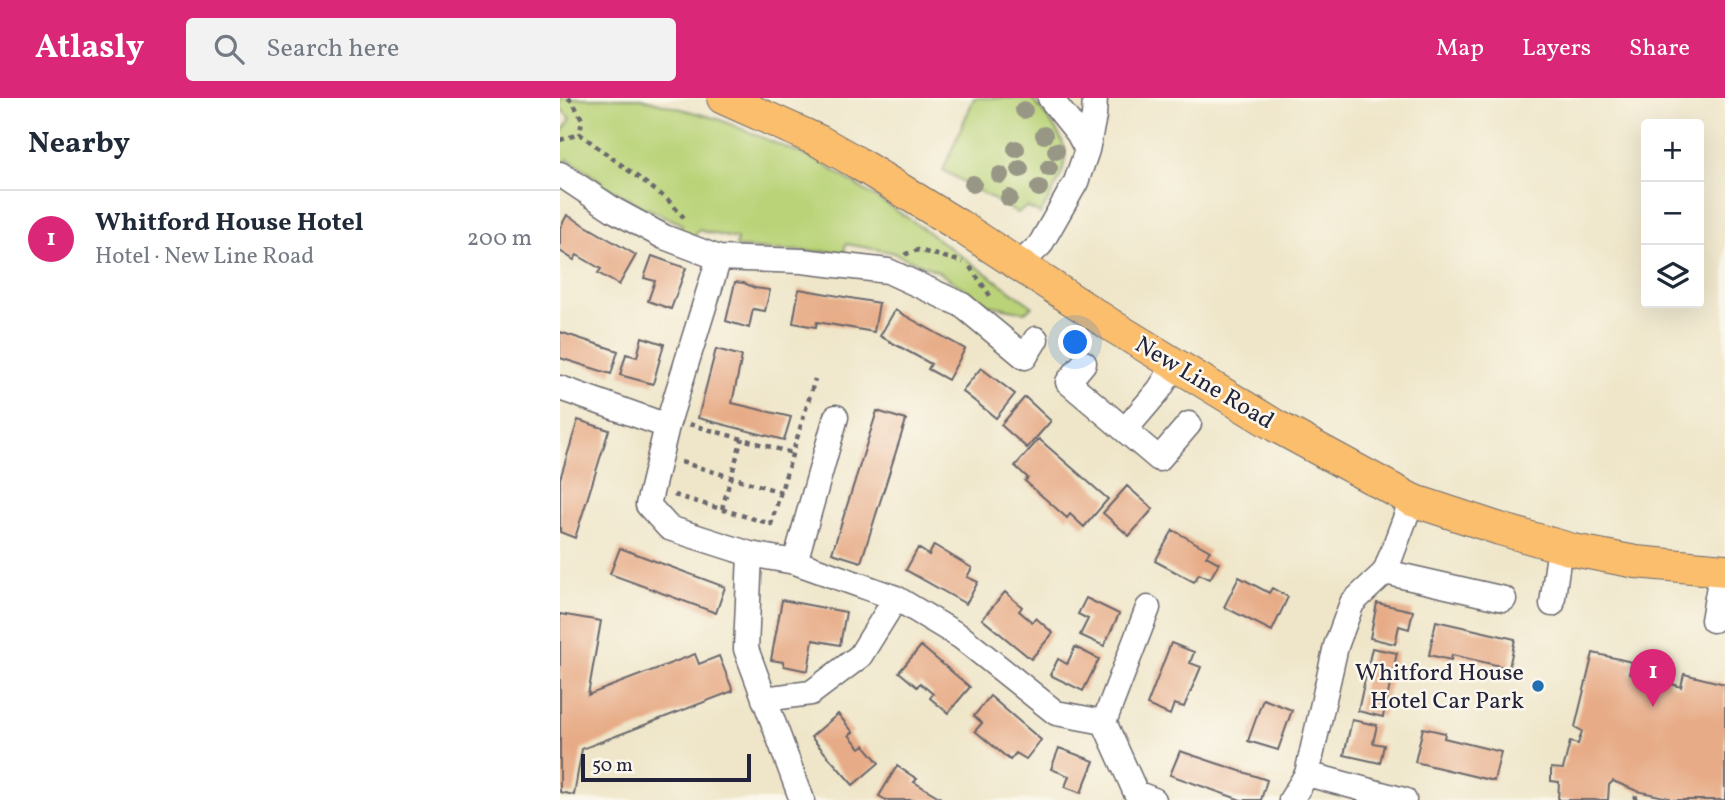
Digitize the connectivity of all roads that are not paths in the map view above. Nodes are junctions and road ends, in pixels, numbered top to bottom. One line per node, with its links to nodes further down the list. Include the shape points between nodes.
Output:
1 (723, 98): 7 (main road, New Line Road, via 820,141)
2 (1051, 98): 4 (street)
3 (1095, 98): 4 (street)
4 (1087, 150): 7 (street, via 1076,182 1040,245)
5 (560, 174): 6 (street, via 664,237)
6 (719, 258): 8 (street, via 888,271 962,305 1025,357); 14 (street)
7 (1019, 265): 10 (main road, New Line Road)
8 (1036, 339)
9 (1084, 363): 15 (street, via 1068,382)
10 (1175, 365): 15 (street); 16 (main road, New Line Road)
11 (560, 388): 14 (street)
12 (836, 417): 19 (street)
13 (1189, 424): 15 (street, via 1160,459)
14 (678, 429): 18 (street, via 648,505 669,528)
15 (1125, 430)
16 (1412, 500): 17 (main road, New Line Road); 21 (street)
17 (1560, 547): 20 (main road, New Line Road, via 1636,562); 24 (street)
18 (750, 554): 19 (street); 27 (street, via 746,649)
19 (795, 562): 22 (street)
20 (1724, 569): 26 (street)
21 (1385, 572): 23 (street); 29 (street, via 1352,603 1336,646)
22 (896, 598): 27 (street, via 860,656 811,693); 28 (street, via 961,637 1056,713)
23 (1504, 599)
24 (1552, 604)
25 (1148, 608): 28 (street)
26 (1713, 620)
27 (764, 699): 30 (street)
28 (1104, 722): 31 (street, via 1136,793)
29 (1307, 774): 32 (street); 33 (street)
30 (802, 800)
31 (1154, 800)
32 (1292, 800)
33 (1404, 800)

